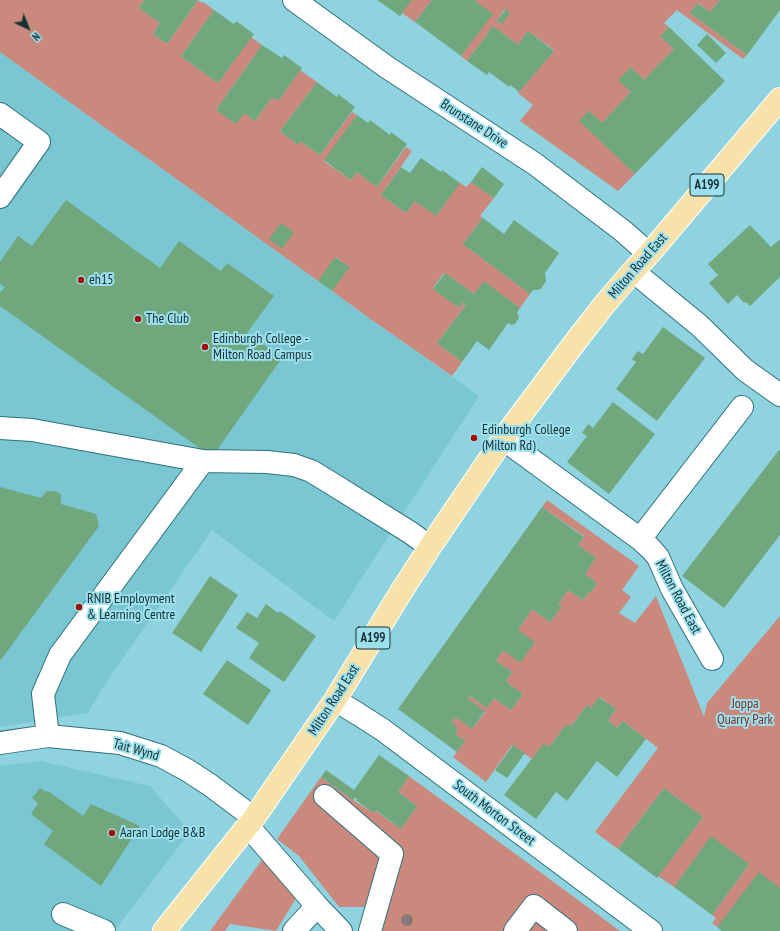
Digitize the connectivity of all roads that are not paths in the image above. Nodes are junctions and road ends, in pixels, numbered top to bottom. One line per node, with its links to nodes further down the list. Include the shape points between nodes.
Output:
1 (294, 0): 5 (street, Brunstane Drive, via 388,68 534,164 623,231)
2 (780, 99): 5 (main road, Milton Road East / A199)
3 (0, 114): 4 (street, via 39,142)
4 (0, 197)
5 (649, 254): 6 (main road, Milton Road East / A199)
6 (633, 270): 7 (street, via 700,326 745,370); 10 (main road, Milton Road East / A199)
7 (780, 395)
8 (742, 407): 12 (street)
9 (0, 428): 11 (street, via 32,430)
10 (503, 439): 12 (street, Milton Road East); 13 (main road, Milton Road East / A199)
11 (203, 461): 13 (street, via 267,462 311,471); 16 (street, via 60,655 44,694)
12 (640, 539): 14 (street, Milton Road East, via 658,557 672,589)
13 (430, 546): 15 (main road, Milton Road East / A199)
14 (712, 659)
15 (335, 700): 19 (main road, Milton Road East / A199); 29 (street, South Morton Street, via 384,730)
16 (48, 736): 17 (street, Tait Wynd); 19 (street, Tait Wynd, via 120,743 161,756 216,789)
17 (0, 743)
18 (326, 796): 26 (street, via 392,854)
19 (251, 822): 20 (street, Tait Wynd); 23 (main road, Milton Road East / A199)
20 (317, 906): 24 (street); 25 (street, Tait Wynd)
21 (63, 914): 22 (street)
22 (104, 931)
23 (164, 931)
24 (294, 931)
25 (341, 931)
26 (370, 931)
27 (516, 931): 28 (street, via 534,906)
28 (566, 931)
29 (651, 931)

